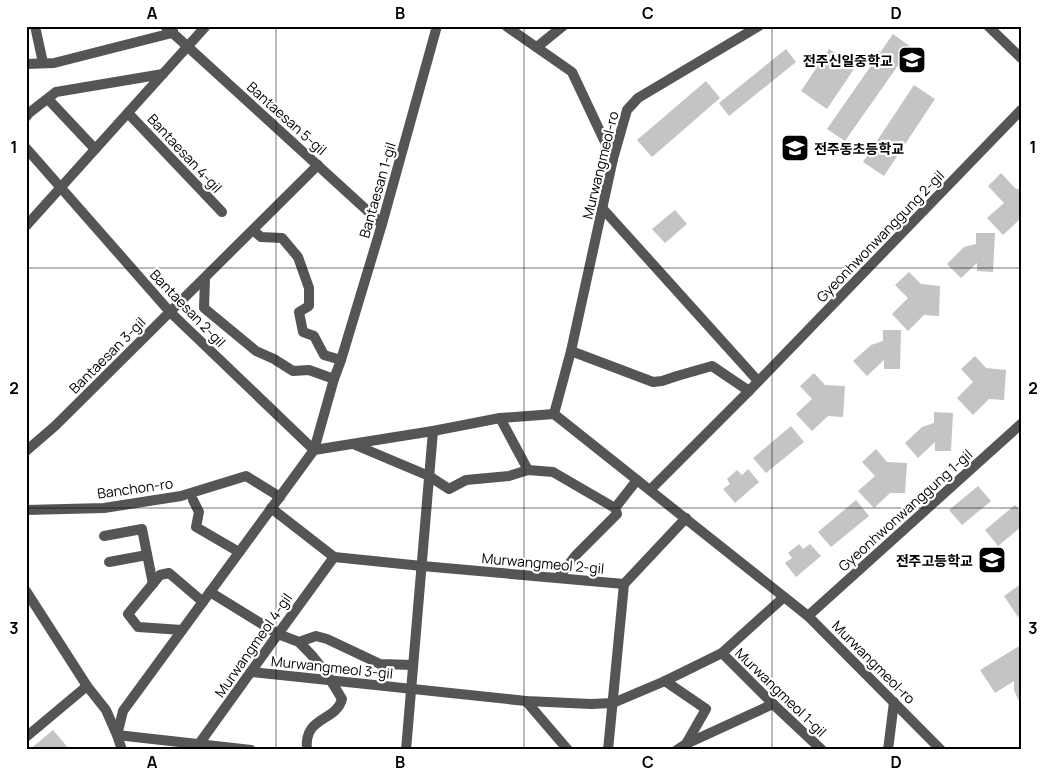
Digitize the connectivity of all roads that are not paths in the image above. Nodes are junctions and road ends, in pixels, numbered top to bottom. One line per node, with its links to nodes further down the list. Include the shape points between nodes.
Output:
1 (35, 26): 13 (street)
2 (206, 26): 9 (street, Bantaesan 4-gil)
3 (438, 26): 27 (street, Bantaesan 1-gil)
4 (506, 26): 10 (street)
5 (563, 26): 10 (street)
6 (759, 26): 21 (street, Murwangmeol-ro, via 638,98 627,110)
7 (988, 26): 11 (street)
8 (171, 28): 9 (street, Bantaesan 5-gil); 13 (street, Bantaesan 5-gil)
9 (188, 46): 14 (street, Bantaesan 4-gil); 22 (street, Bantaesan 5-gil)
10 (536, 47): 21 (street, via 572,72)
11 (1021, 58)
12 (26, 64): 13 (street, Bantaesan 5-gil)
13 (43, 64)
14 (163, 74): 15 (street, via 56,92); 17 (street, Bantaesan 4-gil)
15 (48, 99): 18 (street); 20 (street)
16 (1021, 110): 34 (street, Gyeonhwonwanggung 2-gil)
17 (128, 113): 20 (street, Bantaesan 4-gil); 25 (street, Bantaesan 4-gil)
18 (26, 117)
19 (26, 148): 23 (street, Bantaesan 2-gil)
20 (96, 149): 23 (street, Bantaesan 4-gil)
21 (613, 159): 24 (street, Murwangmeol-ro)
22 (318, 165): 27 (street, Bantaesan 5-gil); 28 (street, Bantaesan 3-gil)
23 (61, 187): 26 (street, Bantaesan 4-gil); 30 (street, Bantaesan 2-gil)
24 (603, 209): 31 (street, Murwangmeol-ro); 34 (street)
25 (222, 212)
26 (28, 221)
27 (382, 224): 32 (street, Bantaesan 1-gil)
28 (253, 230): 29 (street, Bantaesan 3-gil); 32 (street, via 261,237 282,238 298,257 310,288 309,306 299,312 303,332 314,336 324,355)
29 (205, 278): 30 (street, Bantaesan 3-gil); 33 (street, via 204,308 256,351 293,371 309,370)
30 (170, 312): 41 (street, Bantaesan 2-gil); 42 (street, Bantaesan 3-gil)
31 (571, 351): 35 (street, via 652,382 712,366); 36 (street, Murwangmeol-ro)
32 (341, 360): 33 (street, Bantaesan 1-gil)
33 (334, 379): 41 (street, Bantaesan 1-gil)
34 (758, 382): 35 (street, Gyeonhwonwanggung 2-gil)
35 (749, 391): 46 (street, Gyeonhwonwanggung 2-gil)
36 (554, 414): 37 (street); 45 (street, Murwangmeol-ro)
37 (500, 418): 39 (street); 43 (street)
38 (1021, 424): 66 (street, Gyeonhwonwanggung 1-gil)
39 (432, 432): 40 (street); 44 (street, Murwangmeol 3-gil)
40 (352, 444): 41 (street); 44 (street)
41 (314, 450): 47 (street, Bantaesan 1-gil)
42 (26, 451)
43 (528, 470): 44 (street, via 509,476 466,480 449,488); 50 (street, via 553,472)
44 (429, 476): 58 (street, Murwangmeol 3-gil)
45 (637, 480): 46 (street, Murwangmeol-ro); 50 (street)
46 (650, 490): 52 (street, Murwangmeol-ro)
47 (280, 497): 49 (street, Bantaesan 1-gil); 51 (street, Banchon-ro, via 246,476 181,496 104,508)
48 (193, 500): 54 (street, via 199,512 196,527)
49 (271, 508): 54 (street, Bantaesan 1-gil); 56 (street)
50 (615, 508): 59 (street, via 617,514)
51 (26, 510)
52 (686, 518): 61 (street); 64 (street, Murwangmeol-ro)
53 (104, 536): 55 (street, via 142,530)
54 (239, 552): 63 (street, Bantaesan 1-gil)
55 (147, 555): 57 (street); 60 (street)
56 (334, 557): 58 (street); 68 (street, Murwangmeol 4-gil)
57 (109, 562)
58 (422, 566): 59 (street, Murwangmeol 2-gil); 71 (street, Murwangmeol 3-gil)
59 (558, 578): 61 (street, Murwangmeol 2-gil)
60 (153, 584): 65 (street, via 160,575 169,574); 67 (street, via 128,614 138,627)
61 (624, 584): 78 (street)
62 (26, 591): 75 (street)
63 (210, 592): 65 (street, Bantaesan 1-gil); 68 (street)
64 (784, 597): 66 (street, Murwangmeol-ro); 70 (street)
65 (203, 602): 67 (street, Bantaesan 1-gil)
66 (808, 616): 79 (street, Murwangmeol-ro)
67 (182, 630): 81 (street, Bantaesan 1-gil, via 124,711)
68 (278, 634): 69 (street, Murwangmeol 3-gil); 72 (street, Murwangmeol 4-gil)
69 (300, 642): 71 (street, Murwangmeol 3-gil, via 316,636 380,664); 73 (street)
70 (722, 653): 74 (street); 80 (street, Murwangmeol 1-gil)
71 (413, 665): 76 (street, Murwangmeol 3-gil)
72 (251, 672): 73 (street, Murwangmeol 3-gil); 83 (street, Murwangmeol 4-gil)
73 (330, 680): 76 (street, Murwangmeol 3-gil); 87 (street, via 342,699 336,710 308,734)
74 (665, 680): 78 (street); 84 (street, via 706,709)
75 (87, 686): 81 (street, via 106,710); 82 (street)
76 (411, 688): 77 (street, Murwangmeol 3-gil); 88 (street, Murwangmeol 3-gil)
77 (526, 701): 78 (street); 89 (street)
78 (613, 702): 90 (street)
79 (894, 702): 92 (street); 93 (street, Murwangmeol-ro)
80 (773, 704): 84 (street); 91 (street, Murwangmeol 1-gil)
81 (117, 735): 83 (street); 85 (street)
82 (26, 737)
83 (201, 747): 86 (street)
84 (682, 748)
85 (122, 750)
86 (251, 750)
87 (307, 750)
88 (406, 750)
89 (568, 750)
90 (608, 750)
91 (822, 750)
92 (888, 750)
93 (941, 750)

